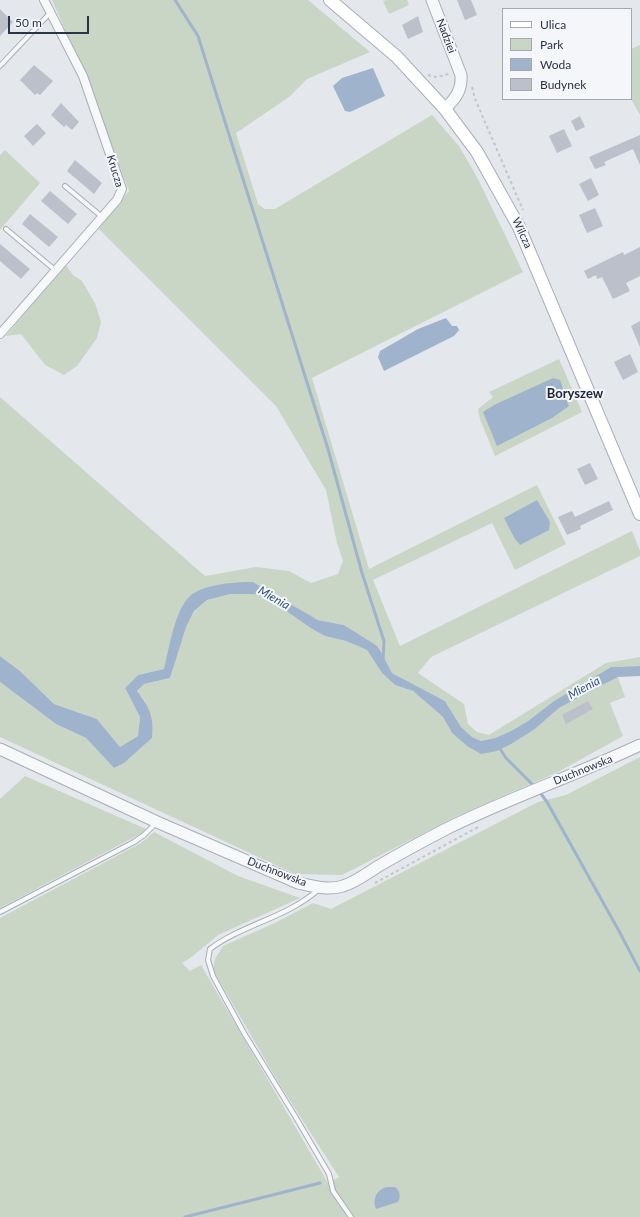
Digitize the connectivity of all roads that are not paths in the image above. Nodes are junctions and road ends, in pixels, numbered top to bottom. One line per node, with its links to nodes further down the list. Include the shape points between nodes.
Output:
1 (44, 0): 4 (street, Krucza)
2 (330, 0): 6 (main road, Wilcza, via 397,57)
3 (432, 0): 6 (street, Nadziei, via 459,71 461,84 453,101)
4 (50, 13): 5 (lane); 8 (street, Krucza, via 82,76 122,185 121,195)
5 (0, 66)
6 (445, 109): 12 (main road, Wilcza, via 477,152 519,226)
7 (65, 186): 8 (lane)
8 (101, 216): 10 (street, Krucza)
9 (6, 229): 10 (lane)
10 (55, 270): 11 (street, Krucza)
11 (1, 331)
12 (640, 514)
13 (640, 745): 16 (street, Duchnowska, via 445,830 342,887)
14 (0, 750): 15 (street, Duchnowska)
15 (157, 822): 16 (street, Duchnowska, via 298,883); 17 (lane, via 134,842)
16 (321, 888): 18 (lane, via 299,904 271,919 221,941 210,949 208,960 213,976 329,1174 333,1191)
17 (0, 912)
18 (351, 1217)

